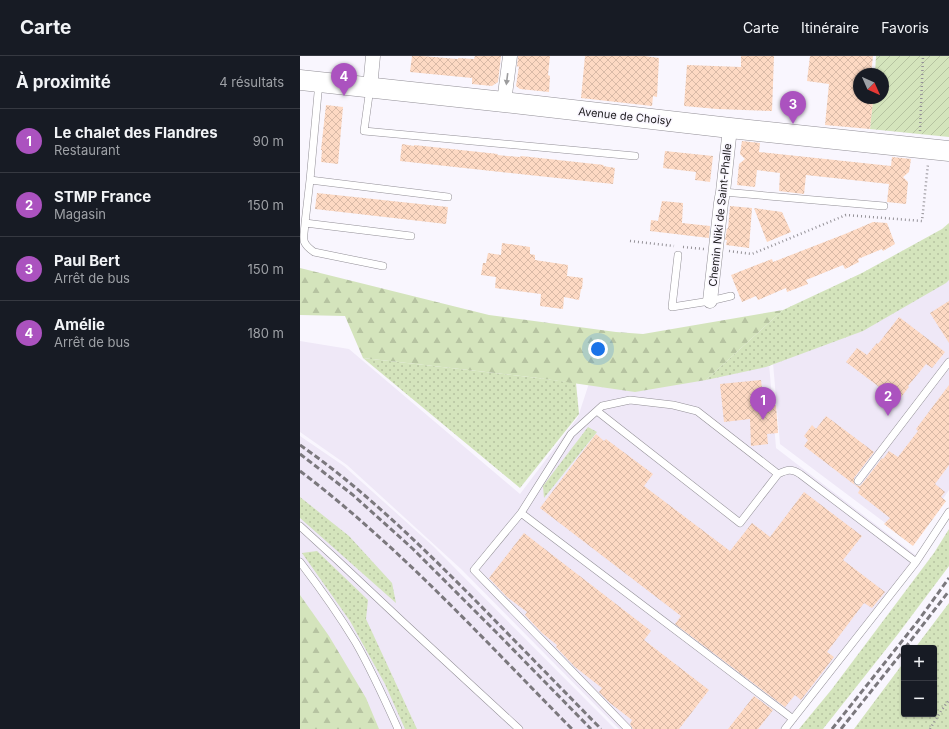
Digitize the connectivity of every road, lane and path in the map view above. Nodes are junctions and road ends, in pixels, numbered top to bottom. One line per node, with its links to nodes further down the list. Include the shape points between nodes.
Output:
1 (373, 56): 6 (street)
2 (510, 56): 7 (street, one-way to 7)
3 (923, 56): 9 (path, via 920,138 931,138)
4 (300, 80): 5 (main road, Avenue de Choisy)
5 (319, 82): 6 (main road, Avenue de Choisy); 11 (lane)
6 (370, 88): 7 (main road, Avenue de Choisy); 10 (lane, via 364,131)
7 (504, 102): 8 (main road, Avenue de Choisy)
8 (730, 128): 9 (main road, Avenue de Choisy); 12 (street, Chemin Niki de Saint-Phalle)
9 (940, 151): 19 (path, via 922,222 846,215 752,254)
10 (635, 156)
11 (310, 180): 13 (lane); 15 (lane)
12 (723, 192): 14 (lane); 19 (street, Chemin Niki de Saint-Phalle)
13 (448, 197)
14 (884, 206)
15 (305, 223): 16 (lane); 18 (lane)
16 (411, 236)
17 (630, 241): 19 (path)
18 (303, 246): 21 (lane, via 314,252)
19 (716, 250): 23 (street, Chemin Niki de Saint-Phalle)
20 (678, 255): 23 (lane, via 672,306)
21 (383, 266)
22 (731, 296): 23 (lane)
23 (710, 301)
24 (949, 362): 27 (lane)
25 (597, 411): 26 (lane, via 602,406 630,400 674,404 696,411); 26 (lane, via 740,523); 29 (lane, via 571,434)
26 (778, 474): 32 (lane, via 794,470)
27 (858, 482)
28 (949, 512): 32 (lane)
29 (520, 513): 34 (lane); 37 (lane, via 474,570)
30 (300, 526): 36 (lane)
31 (300, 562): 35 (lane, via 356,643)
32 (916, 562): 34 (lane)
33 (949, 700): 39 (path)
34 (793, 719): 38 (lane)
35 (398, 729)
36 (519, 729)
37 (628, 729)
38 (785, 729)
39 (930, 729)

